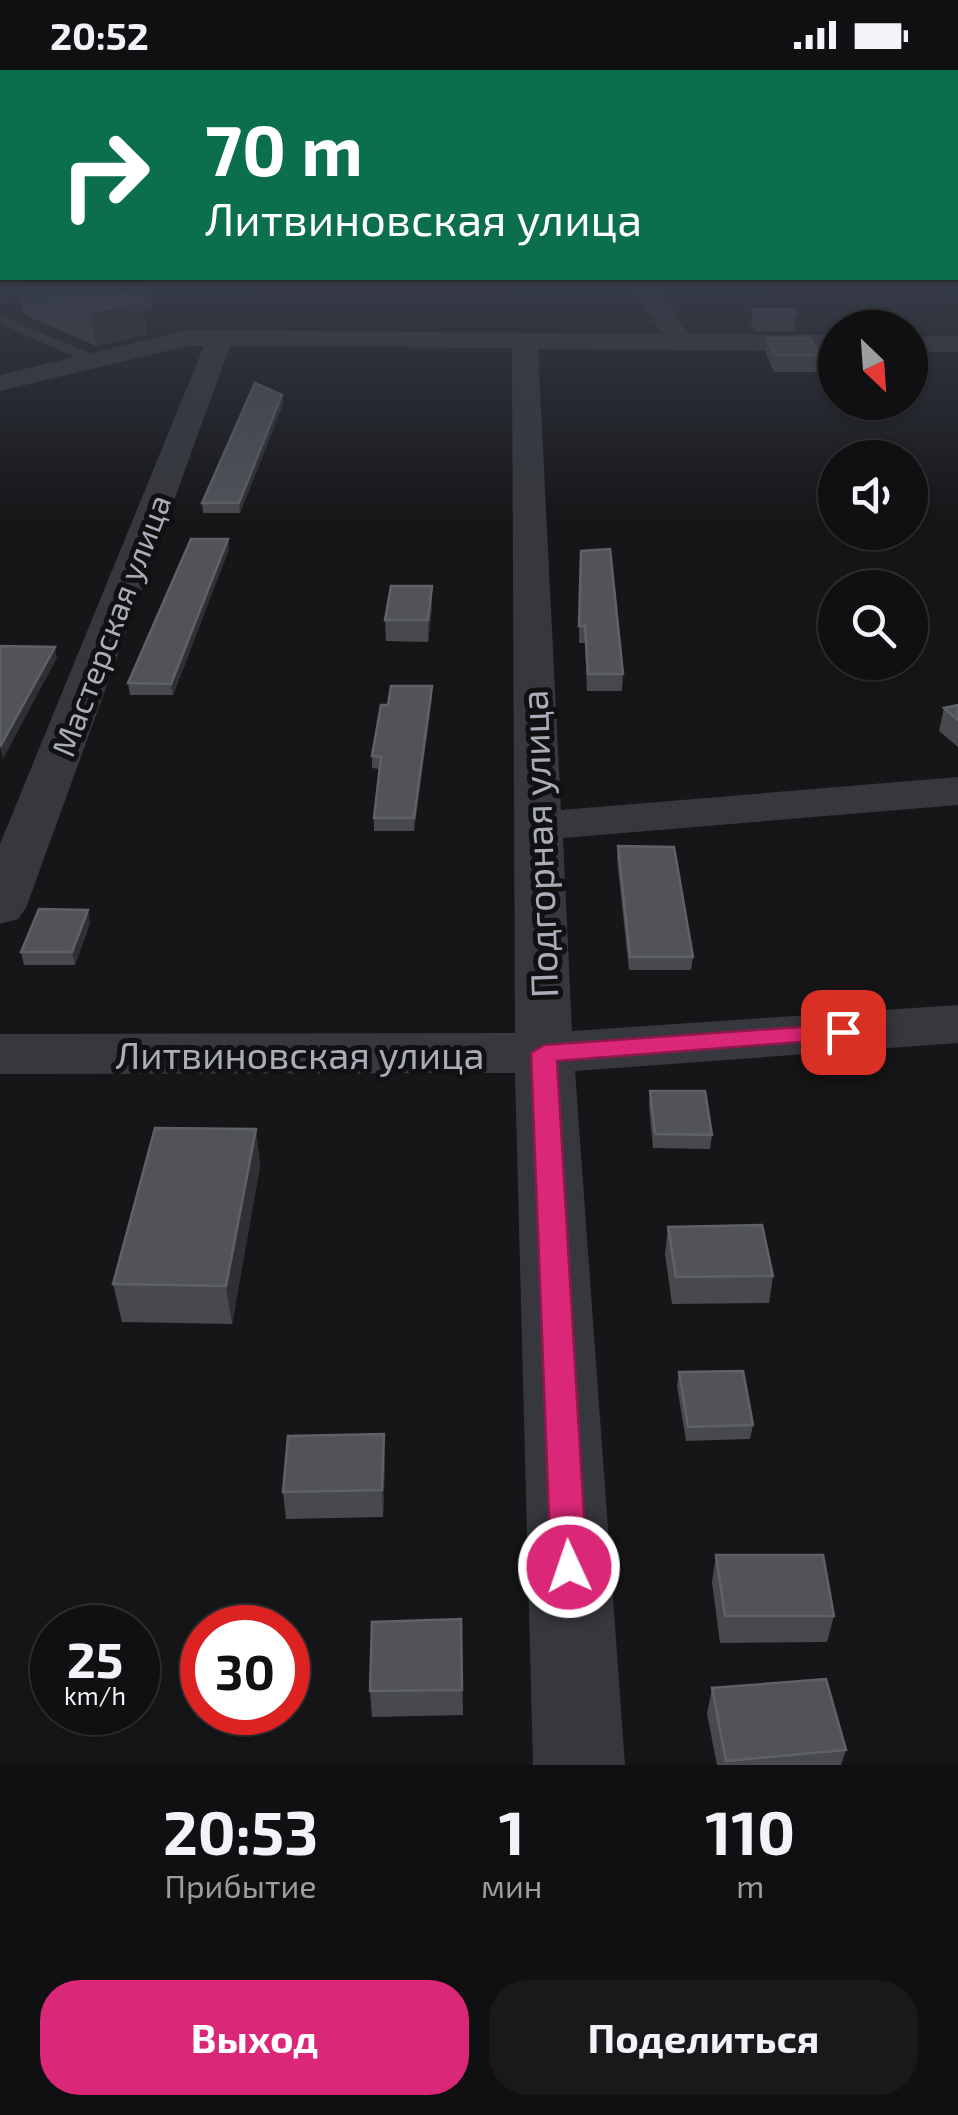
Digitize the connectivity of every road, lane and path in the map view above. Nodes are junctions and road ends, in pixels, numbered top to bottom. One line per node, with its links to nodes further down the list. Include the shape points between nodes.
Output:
1 (78, 364): 4 (street)
2 (194, 364): 7 (street, Мастерская улица)
3 (526, 364): 6 (street, Подгорная улица)
4 (0, 384)
5 (958, 790): 6 (street)
6 (539, 826): 9 (street, Подгорная улица)
7 (0, 908)
8 (958, 1024): 9 (street, Литвиновская улица)
9 (544, 1053): 10 (street, Литвиновская улица); 11 (street, Подгорная улица)
10 (0, 1054)
11 (579, 1765)

